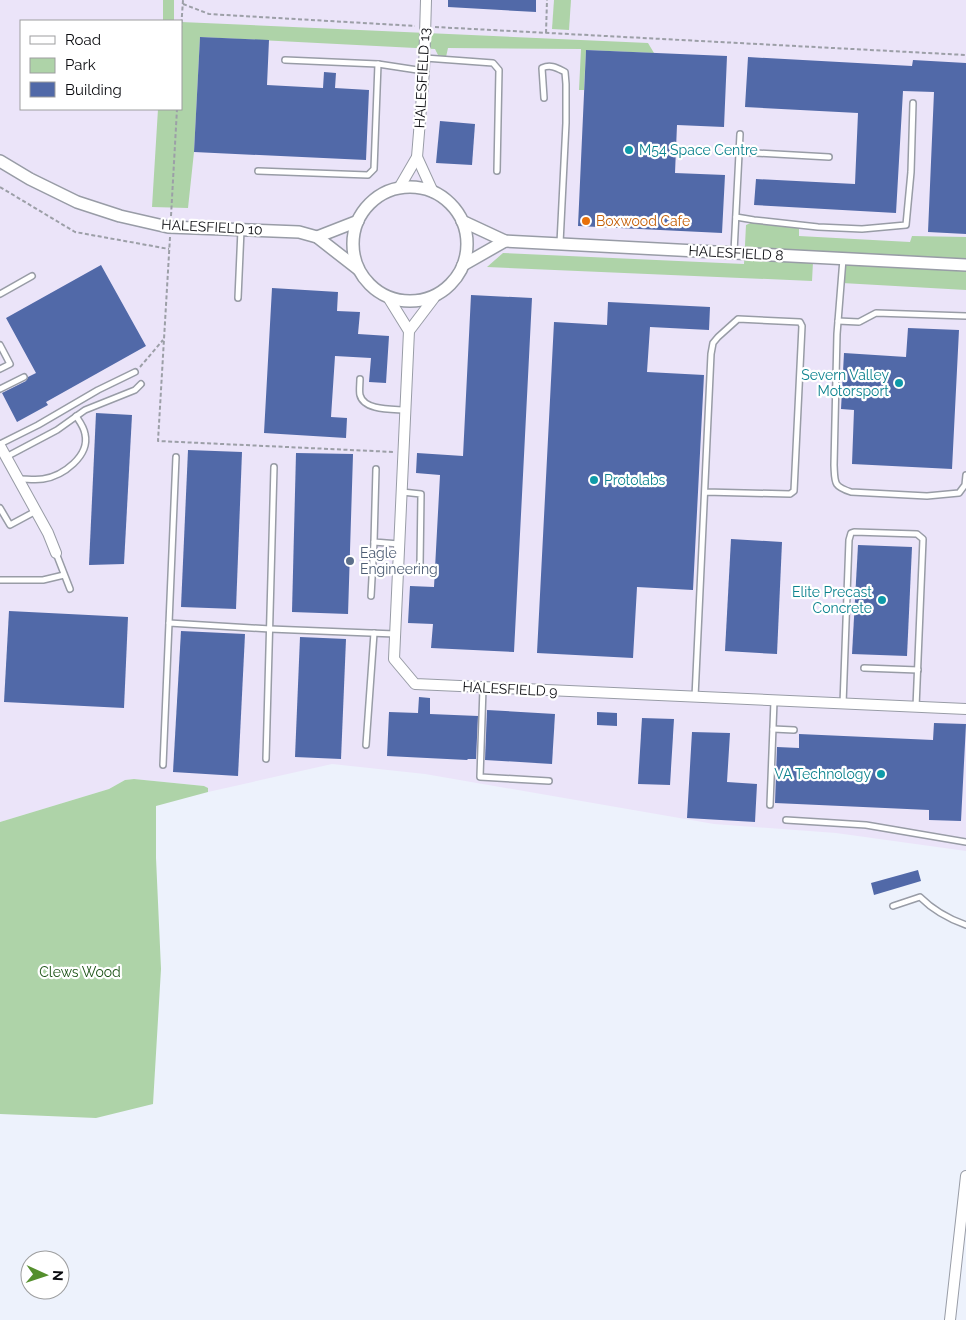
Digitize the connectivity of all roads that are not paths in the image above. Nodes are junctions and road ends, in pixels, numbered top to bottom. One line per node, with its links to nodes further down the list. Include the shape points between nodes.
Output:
1 (426, 0): 2 (street, HALESFIELD 13)
2 (424, 58): 5 (street, HALESFIELD 13); 14 (lane, via 493,63 499,70)
3 (285, 60): 4 (lane)
4 (378, 64): 5 (lane); 13 (lane, via 374,168 368,175)
5 (424, 72): 10 (street, HALESFIELD 13)
6 (544, 98): 23 (lane, via 542,68 547,65 565,72)
7 (913, 103): 17 (lane, via 906,225 862,229 818,227)
8 (740, 134): 9 (lane)
9 (739, 152): 11 (lane); 17 (lane)
10 (417, 157): 15 (street); 16 (street)
11 (829, 157)
12 (0, 161): 20 (street, HALESFIELD 10, via 77,202 120,216 168,227)
13 (258, 171)
14 (497, 171)
15 (399, 188): 16 (street); 18 (street, via 378,196)
16 (433, 192): 19 (street, via 447,201)
17 (736, 217): 24 (lane)
18 (358, 221): 21 (street); 28 (street, via 353,237)
19 (462, 221): 22 (street, HALESFIELD 8); 27 (street, via 467,247)
20 (241, 230): 21 (street, HALESFIELD 10, via 299,232); 32 (lane)
21 (318, 237): 28 (street, HALESFIELD 10)
22 (505, 241): 23 (street, HALESFIELD 8); 27 (street)
23 (560, 243): 24 (street, HALESFIELD 8)
24 (734, 252): 25 (street, HALESFIELD 8)
25 (843, 258): 26 (street, HALESFIELD 8); 35 (lane)
26 (966, 264)
27 (463, 265): 33 (street, via 446,289)
28 (358, 269): 31 (street, via 368,284)
29 (32, 276): 30 (lane)
30 (0, 294)
31 (388, 297): 33 (street, via 408,302); 36 (street)
32 (238, 298)
33 (434, 298): 36 (street)
34 (966, 316): 35 (lane, via 876,313 859,322)
35 (838, 321): 51 (lane, via 834,465 839,488 851,492 928,496 960,493 966,485)
36 (409, 331): 44 (street, HALESFIELD 9)
37 (0, 345): 38 (lane, via 10,364)
38 (0, 369)
39 (135, 372): 46 (lane)
40 (24, 376): 43 (lane)
41 (360, 379): 44 (lane, via 360,396 364,401 376,408)
42 (141, 384): 45 (lane, via 135,390)
43 (0, 388)
44 (405, 410): 53 (street, HALESFIELD 9)
45 (76, 416): 47 (lane); 52 (lane, via 86,434 84,450 79,458 52,477)
46 (0, 445): 47 (street)
47 (6, 457): 52 (street)
48 (176, 458): 65 (lane)
49 (274, 466): 66 (lane)
50 (376, 469): 57 (lane)
51 (966, 475)
52 (18, 479): 56 (street)
53 (402, 492): 58 (street, HALESFIELD 9); 60 (lane, via 421,494)
54 (705, 492): 54 (lane, via 714,343 738,319 800,322 794,491 790,494); 72 (lane)
55 (0, 508): 56 (lane, via 10,525)
56 (36, 511): 59 (street)
57 (374, 542): 58 (lane); 64 (lane)
58 (399, 544): 68 (street, HALESFIELD 9)
59 (56, 553): 61 (lane)
60 (420, 565)
61 (64, 575): 62 (lane, via 43,580); 63 (lane)
62 (0, 580)
63 (70, 589)
64 (371, 596)
65 (169, 623): 66 (lane); 81 (lane)
66 (270, 629): 67 (lane); 80 (lane)
67 (374, 633): 68 (lane); 79 (lane)
68 (395, 634): 71 (street, HALESFIELD 9, via 394,659 414,684)
69 (864, 668): 70 (lane)
70 (918, 670): 74 (lane, via 923,539 917,534 851,533); 75 (lane)
71 (483, 688): 72 (street, HALESFIELD 9); 82 (lane, via 480,777)
72 (695, 697): 73 (street, HALESFIELD 9)
73 (774, 701): 74 (street, HALESFIELD 9); 77 (lane)
74 (843, 704): 75 (street, HALESFIELD 9)
75 (916, 707): 76 (street, HALESFIELD 9)
76 (966, 709)
77 (773, 729): 78 (lane); 83 (lane)
78 (794, 730)
79 (366, 745)
80 (266, 759)
81 (163, 764)
82 (549, 781)
83 (770, 805)
84 (786, 820): 85 (lane, via 866,825)
85 (966, 842)
86 (893, 906): 87 (lane, via 920,897 951,920)
87 (966, 925)
88 (966, 1176): 89 (street)
89 (950, 1320)

